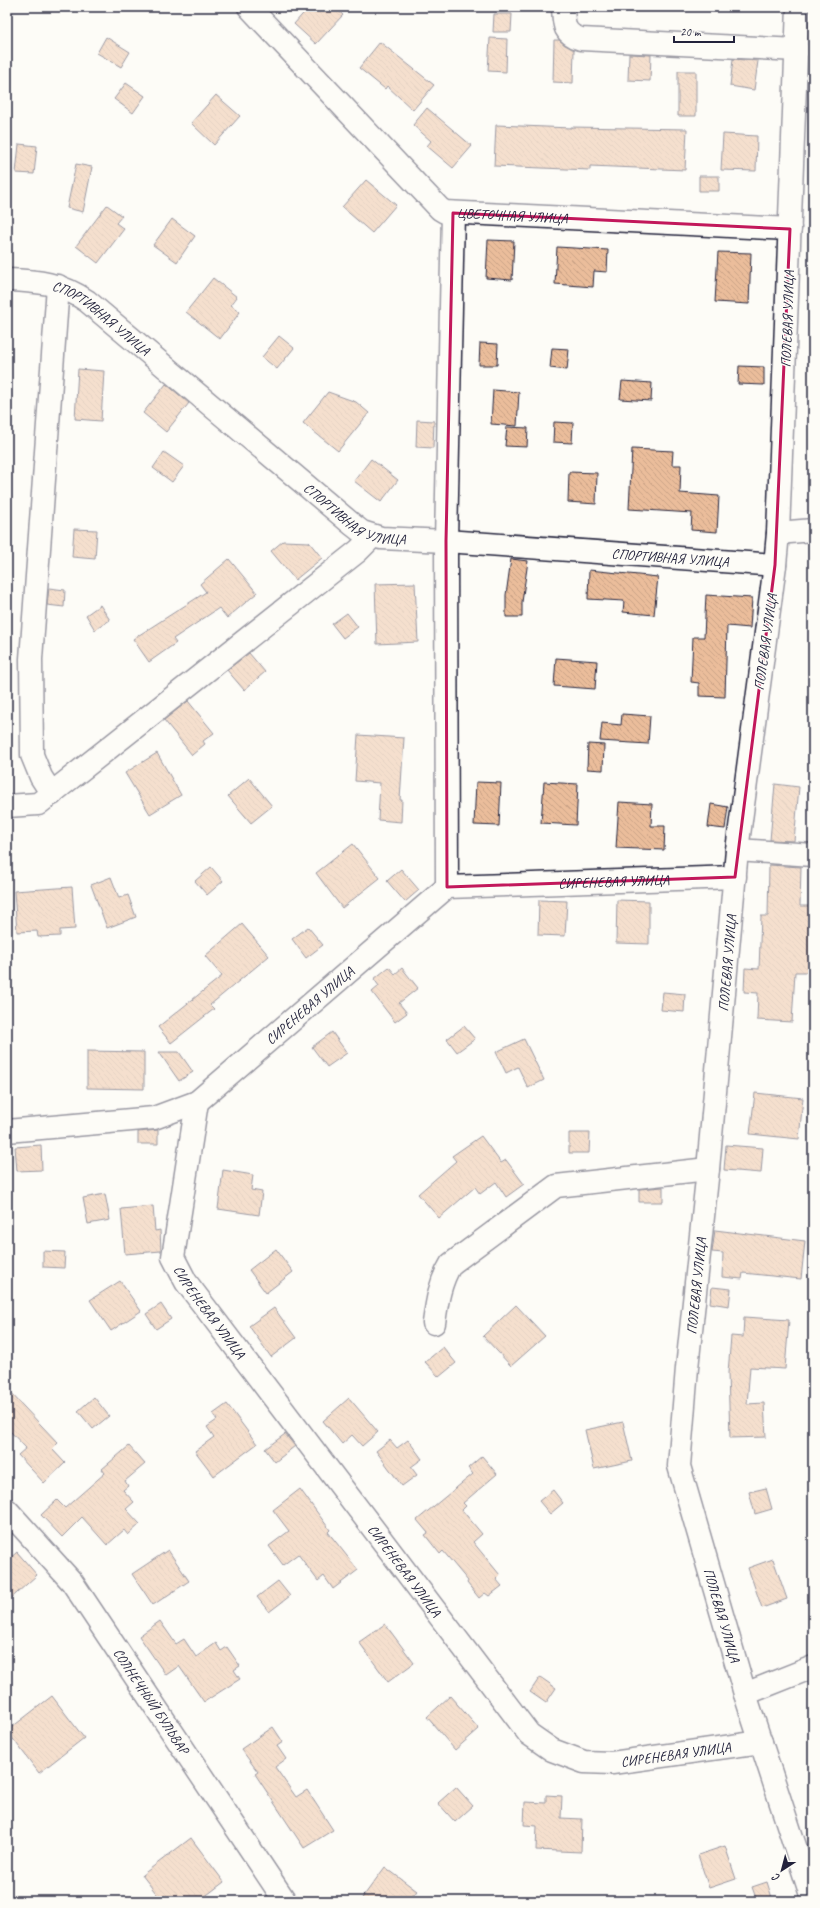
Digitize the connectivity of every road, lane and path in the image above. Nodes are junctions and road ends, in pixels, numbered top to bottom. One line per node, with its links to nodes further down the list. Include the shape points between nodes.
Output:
1 (249, 7): 5 (street, ЦВЕТОЧНАЯ УЛИЦА, via 440,209)
2 (563, 7): 4 (street, via 567,31 581,39)
3 (798, 7): 4 (street, ПОЛЕВАЯ УЛИЦА)
4 (798, 50): 6 (street, ПОЛЕВАЯ УЛИЦА)
5 (453, 213): 6 (street, ЦВЕТОЧНАЯ УЛИЦА); 12 (street)
6 (790, 229): 10 (street, ПОЛЕВАЯ УЛИЦА)
7 (7, 280): 8 (street, СПОРТИВНАЯ УЛИЦА)
8 (58, 286): 11 (street, СПОРТИВНАЯ УЛИЦА, via 87,301 352,525); 14 (street, via 31,659 30,730 32,756)
9 (813, 530): 10 (street)
10 (778, 533): 13 (street, ПОЛЕВАЯ УЛИЦА)
11 (373, 536): 12 (street, СПОРТИВНАЯ УЛИЦА); 14 (street, via 362,548)
12 (446, 541): 13 (street, СПОРТИВНАЯ УЛИЦА); 19 (street)
13 (775, 565): 16 (street, ПОЛЕВАЯ УЛИЦА)
14 (52, 794): 15 (street, via 38,804)
15 (7, 806)
16 (737, 850): 17 (street); 18 (street, ПОЛЕВАЯ УЛИЦА)
17 (813, 855)
18 (735, 878): 19 (street, СИРЕНЕВАЯ УЛИЦА); 22 (street, ПОЛЕВАЯ УЛИЦА)
19 (447, 886): 20 (street, СИРЕНЕВАЯ УЛИЦА)
20 (197, 1102): 21 (street, via 154,1118); 27 (street, СИРЕНЕВАЯ УЛИЦА, via 173,1257 186,1282 529,1734 552,1750 584,1762 612,1762)
21 (7, 1131)
22 (708, 1169): 23 (street, via 556,1186 451,1264 443,1276 438,1293); 26 (street, ПОЛЕВАЯ УЛИЦА, via 686,1368 679,1466)
23 (434, 1323)
24 (7, 1510): 29 (street, СОЛНЕЧНЫЙ БУЛЬВАР, via 72,1582)
25 (813, 1667): 26 (street)
26 (745, 1694): 27 (street, ПОЛЕВАЯ УЛИЦА)
27 (761, 1742): 28 (street, ПОЛЕВАЯ УЛИЦА)
28 (813, 1900)
29 (285, 1901)

